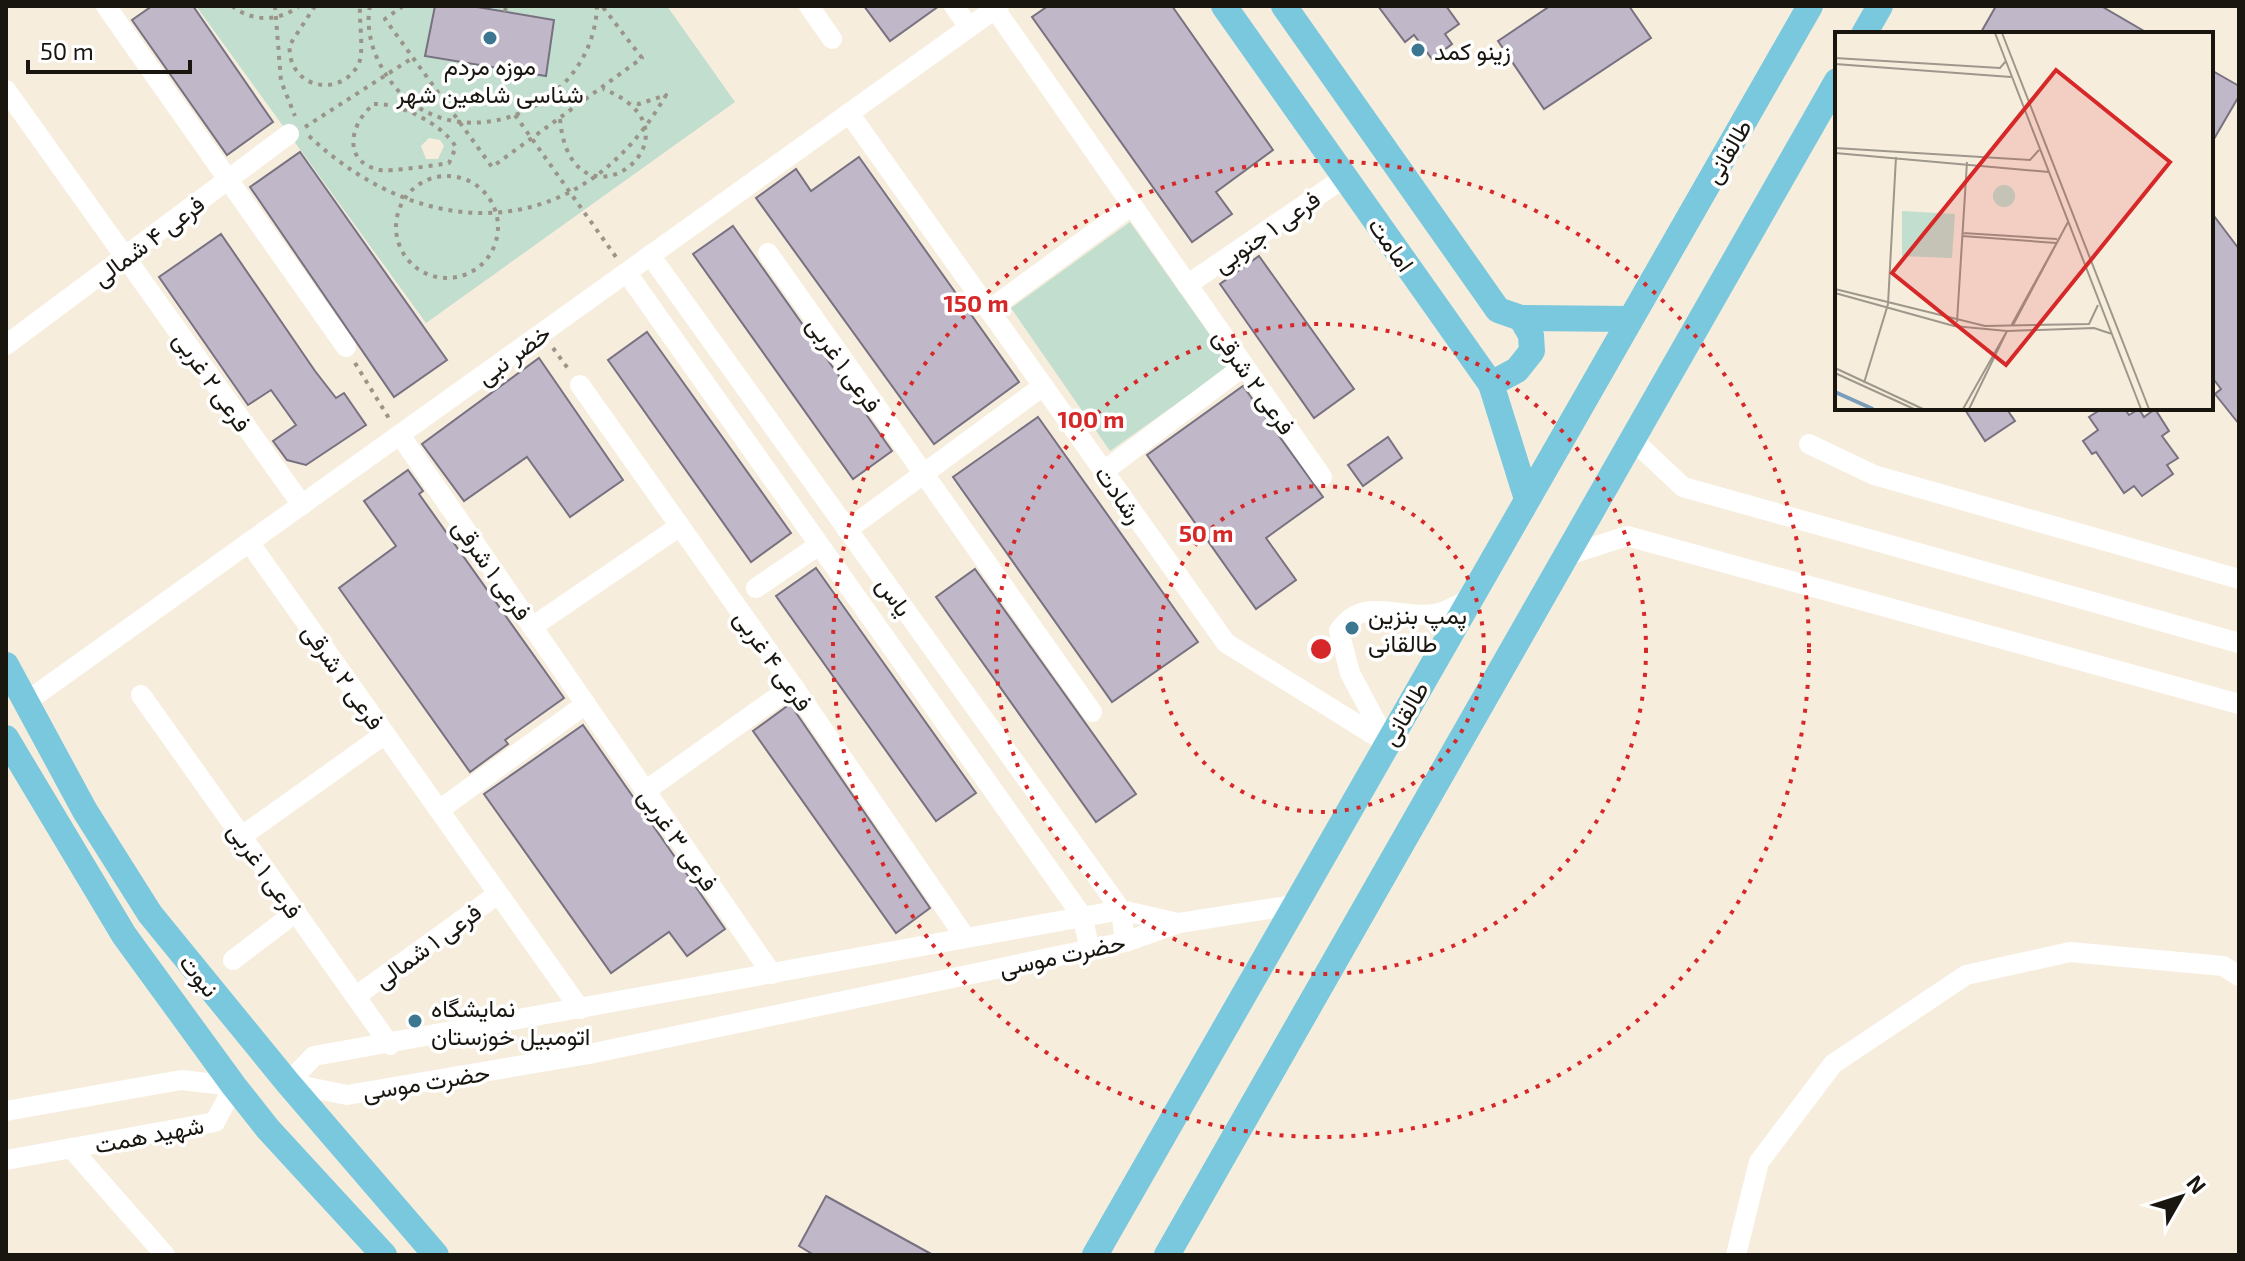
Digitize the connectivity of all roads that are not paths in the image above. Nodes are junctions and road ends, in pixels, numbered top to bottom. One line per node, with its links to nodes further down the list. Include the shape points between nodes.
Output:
1 (106, 6): 17 (street)
2 (809, 6): 11 (street)
3 (954, 6): 9 (street)
4 (1224, 6): 16 (main road, امامت)
5 (1284, 6): 25 (main road, امامت, via 1498,310)
6 (1810, 6): 26 (main road, طالقانی)
7 (1880, 6): 10 (main road)
8 (997, 8): 9 (street, خضر نبی); 18 (street, فرعی ۲ شرقی)
9 (969, 27): 14 (street, خضر نبی)
10 (1865, 32)
11 (832, 39)
12 (1835, 85): 34 (main road)
13 (6, 90): 21 (street)
14 (849, 113): 20 (street, خضر نبی); 24 (street, رشادت)
15 (296, 132): 17 (street, فرعی ۴ شمالی)
16 (1345, 177): 23 (street, فرعی ۱ جنوبی); 30 (main road, امامت)
17 (226, 181): 21 (street, فرعی ۴ شمالی); 28 (street)
18 (1131, 206): 23 (street, فرعی ۲ شرقی); 24 (street)
19 (768, 253): 37 (street, فرعی ۱ غربی)
20 (650, 255): 22 (street, خضر نبی); 42 (street, یاس)
21 (125, 257): 27 (street, فرعی ۴ شمالی); 40 (street, فرعی ۲ غربی)
22 (627, 273): 33 (street, خضر نبی); 44 (street, یاس)
23 (1187, 285): 29 (street, فرعی ۲ شرقی)
24 (989, 310): 32 (street, رشادت)
25 (1521, 318): 26 (main road); 30 (main road, via 1531,335 1532,351 1517,370)
26 (1630, 319): 39 (main road, طالقانی)
27 (6, 345)
28 (346, 347)
29 (1244, 366): 36 (street); 38 (street, فرعی ۲ شرقی)
30 (1491, 384): 39 (main road, امامت)
31 (580, 385): 41 (street, فرعی ۴ غربی)
32 (1043, 386): 36 (street, رشادت); 37 (street)
33 (400, 435): 40 (street, خضر نبی); 49 (street, فرعی ۱ شرقی)
34 (1633, 440): 45 (main road); 50 (street, via 1683,487)
35 (1809, 444): 46 (street, via 1874,475)
36 (1104, 471): 60 (street, رشادت, via 1226,643)
37 (922, 474): 42 (street); 57 (street)
38 (1322, 477)
39 (1527, 499): 48 (main road, طالقانی)
40 (302, 505): 43 (street, خضر نبی)
41 (680, 526): 49 (street); 52 (street, فرعی ۴ غربی)
42 (847, 530): 66 (street, یاس)
43 (249, 542): 54 (street, خضر نبی); 58 (street, فرعی ۲ شرقی)
44 (819, 545): 47 (street); 68 (street, یاس)
45 (1565, 556): 56 (street, via 1627,536); 88 (main road)
46 (2239, 579)
47 (756, 588)
48 (1469, 600): 60 (main road, طالقانی); 60 (street, via 1439,613 1360,610 1339,631 1350,673)
49 (532, 627): 55 (street, فرعی ۱ شرقی)
50 (2239, 643)
51 (6, 665): 54 (main road, نبوت)
52 (793, 686): 61 (street); 70 (street, فرعی ۴ غربی)
53 (141, 695): 63 (street, فرعی ۱ غربی)
54 (26, 702): 79 (main road, نبوت, via 85,811 150,914)
55 (586, 704): 61 (street, فرعی ۳ غربی); 62 (street)
56 (2239, 704)
57 (1092, 712)
58 (385, 734): 62 (street, فرعی ۲ شرقی); 63 (street)
59 (6, 738): 80 (main road, نبوت, via 124,935)
60 (1387, 743): 65 (main road, طالقانی)
61 (645, 791): 74 (street, فرعی ۳ غربی)
62 (439, 810): 64 (street)
63 (242, 836): 67 (street, فرعی ۱ غربی)
64 (498, 894): 76 (street, فرعی ۱‍ شمالی); 77 (street)
65 (1294, 905): 69 (street, حضرت موسی); 87 (main road, طالقانی)
66 (1121, 910): 68 (street, حضرت موسی); 69 (street, حضرت موسی); 71 (street, یاس)
67 (296, 912): 73 (street); 76 (street, فرعی ۱ غربی)
68 (1082, 916): 70 (street, حضرت موسی); 72 (street, یاس)
69 (1179, 923): 71 (street, حضرت موسی)
70 (965, 937): 74 (street, حضرت موسی)
71 (1125, 942): 72 (street, حضرت موسی)
72 (1090, 949): 79 (street, حضرت موسی, via 589,1054 347,1095)
73 (233, 960)
74 (772, 974): 77 (street, حضرت موسی)
75 (2239, 976): 89 (street, via 2223,966 2070,952 1966,975 1833,1064 1759,1162)
76 (356, 996): 78 (street, فرعی ۱ غربی)
77 (580, 1009): 78 (street, حضرت موسی)
78 (390, 1045): 79 (street, حضرت موسی, via 314,1056)
79 (288, 1083): 86 (main road, نبوت)
80 (234, 1086): 81 (street, شهید همت, via 181,1080); 82 (street, شهید همت, via 215,1122); 85 (main road, نبوت)
81 (6, 1111)
82 (71, 1148): 83 (street, شهید همت); 84 (street)
83 (6, 1160)
84 (162, 1254)
85 (384, 1255)
86 (436, 1255)
87 (1095, 1255)
88 (1167, 1255)
89 (1736, 1255)

